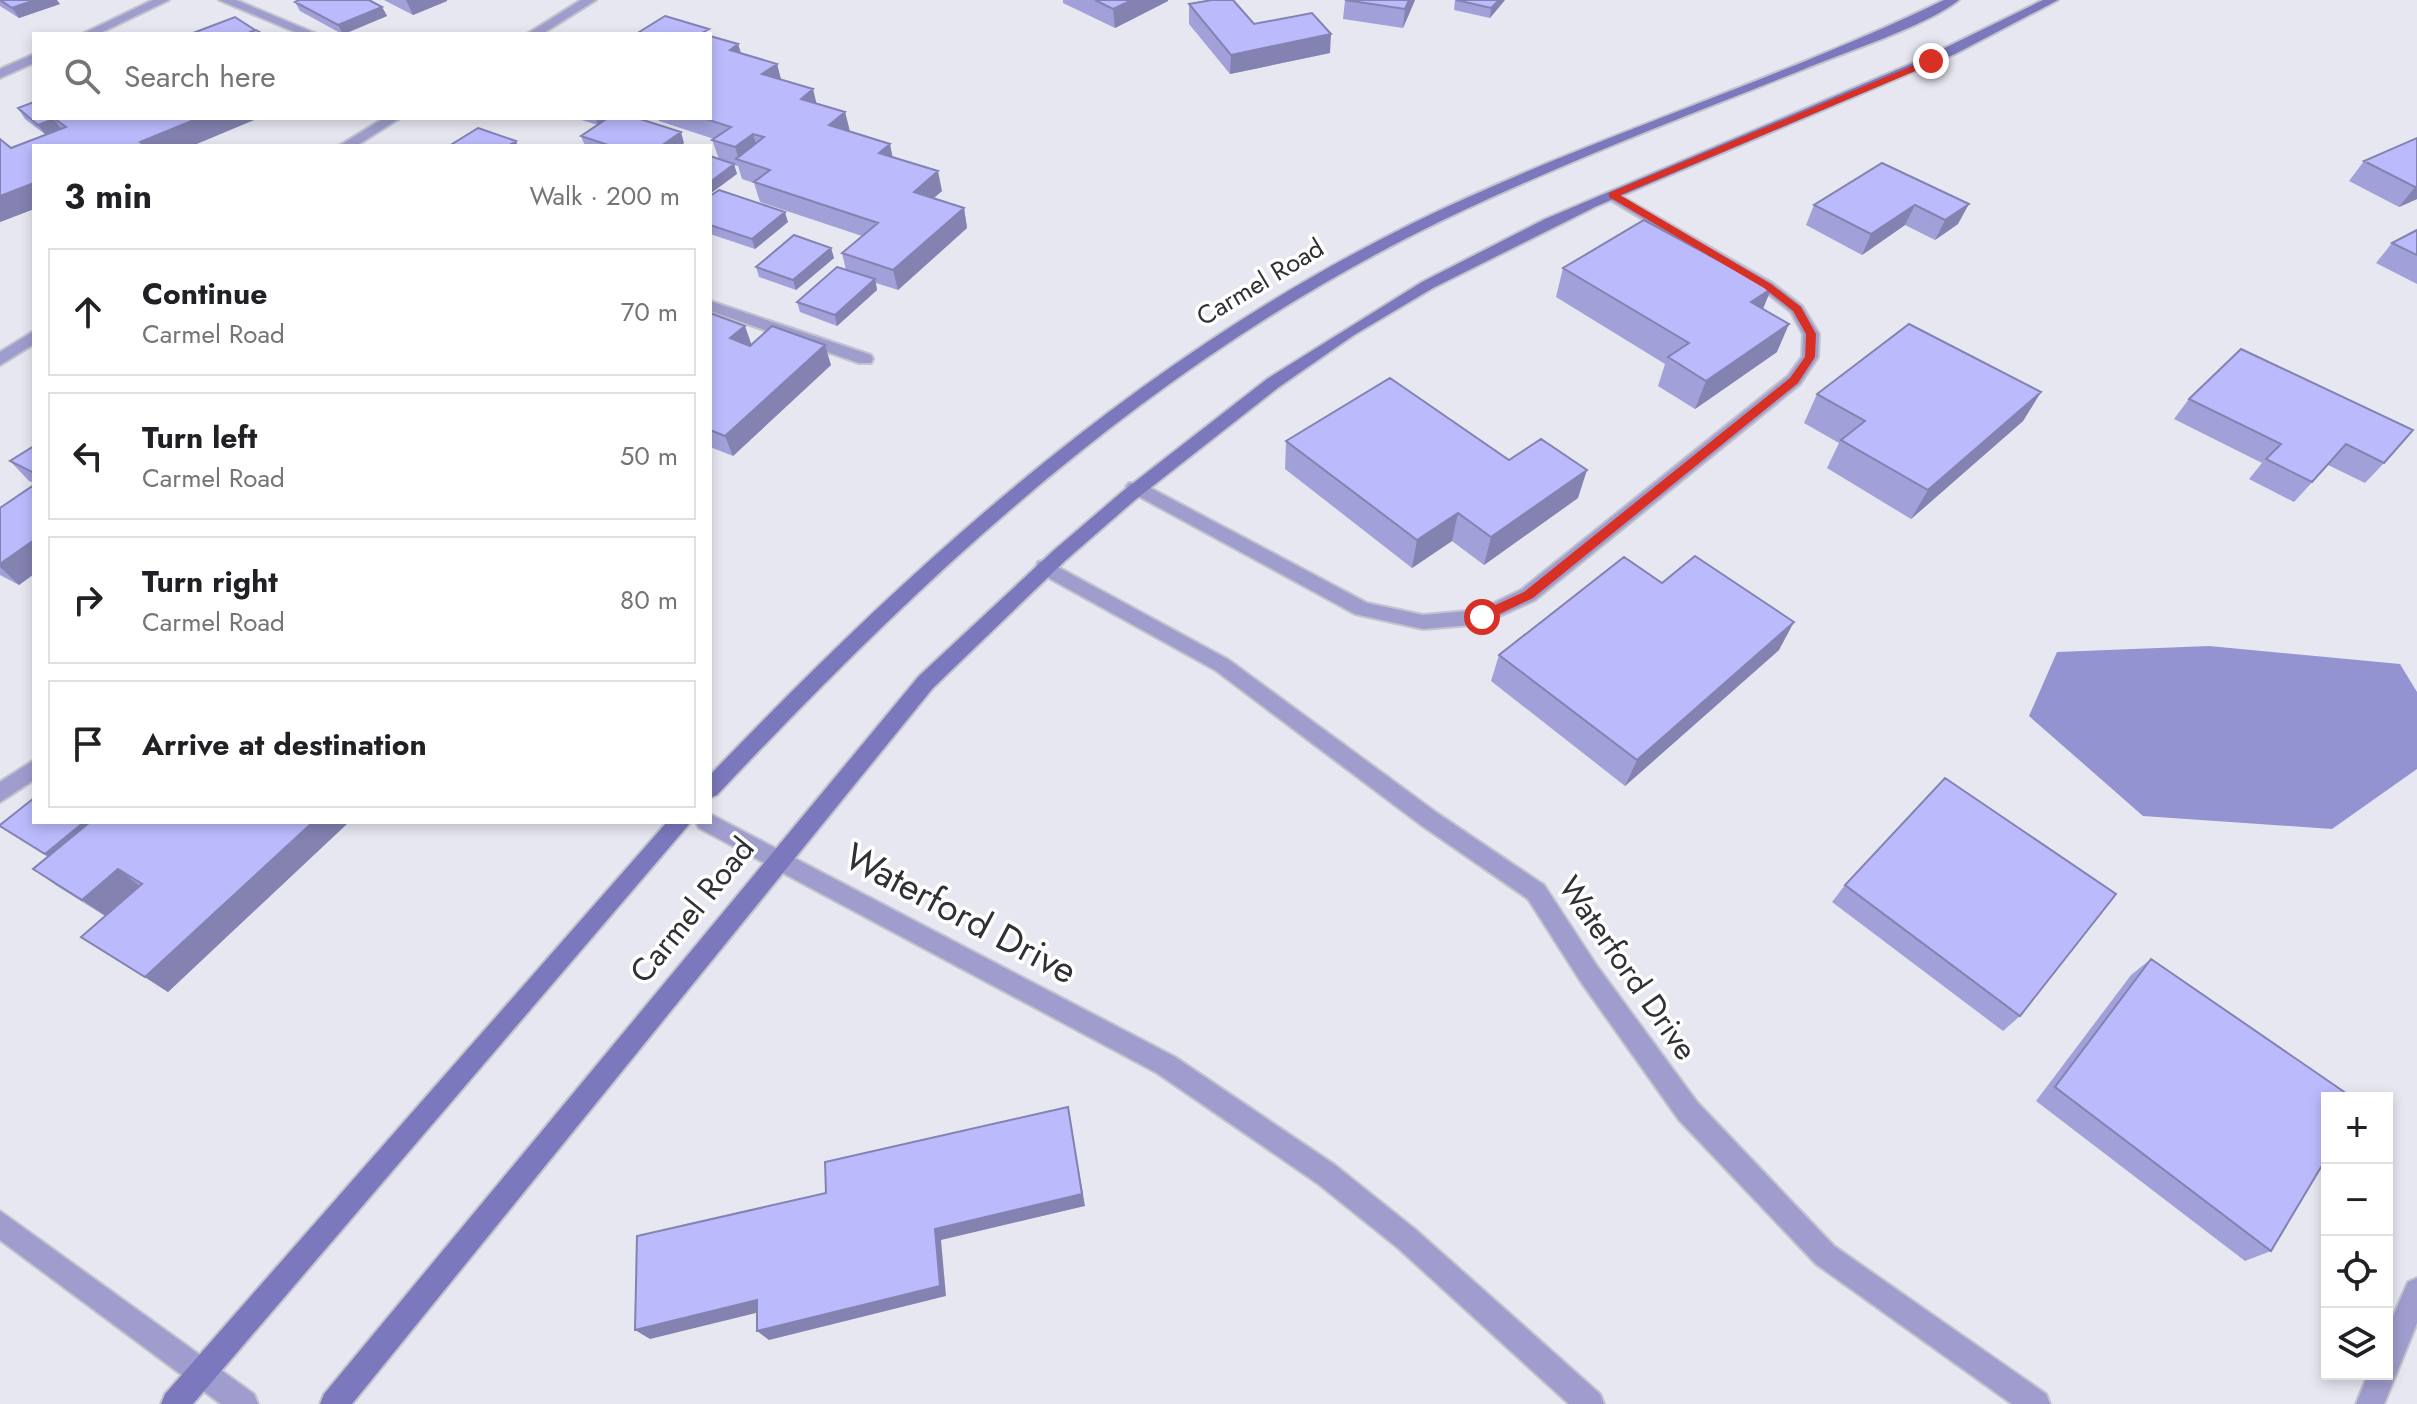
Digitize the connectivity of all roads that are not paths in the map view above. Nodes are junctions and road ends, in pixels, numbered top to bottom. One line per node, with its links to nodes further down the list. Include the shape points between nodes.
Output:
1 (163, 0): 6 (street)
2 (225, 0): 7 (street)
3 (590, 0): 8 (street)
4 (1953, 0): 21 (main road, Carmel Road, via 1522,178 1412,229 1222,338 1019,487 827,664)
5 (2052, 0): 13 (main road, Carmel Road, via 1931,61)
6 (92, 32)
7 (306, 32)
8 (536, 32)
9 (32, 59): 10 (street)
10 (0, 74)
11 (390, 120): 12 (street)
12 (349, 144)
13 (1612, 195): 18 (main road, Carmel Road, via 1508,242 1315,352); 18 (street, via 1797,309 1811,334 1810,357 1794,380 1528,595 1482,617 1423,622 1362,609)
14 (712, 307): 16 (street)
15 (32, 337): 17 (street)
16 (865, 359)
17 (0, 360)
18 (1135, 487): 19 (main road, Carmel Road)
19 (1045, 567): 25 (main road, Carmel Road, via 926,682); 35 (street, Waterford Drive, via 1222,665 1536,892 1688,1111 1825,1255)
20 (32, 770): 22 (street)
21 (712, 787)
22 (0, 793)
23 (678, 824): 29 (main road, Carmel Road)
24 (711, 824): 25 (street, Waterford Drive)
25 (777, 859): 33 (main road, Carmel Road); 34 (street, Waterford Drive, via 1166,1065 1326,1174 1407,1239)
26 (0, 1224): 29 (street)
27 (2417, 1291): 28 (street)
28 (2393, 1348)
29 (202, 1372): 31 (main road, Carmel Road); 32 (street)
30 (2380, 1380): 36 (street)
31 (175, 1404)
32 (244, 1404)
33 (334, 1404)
34 (1590, 1404)
35 (2036, 1404)
36 (2370, 1404)

